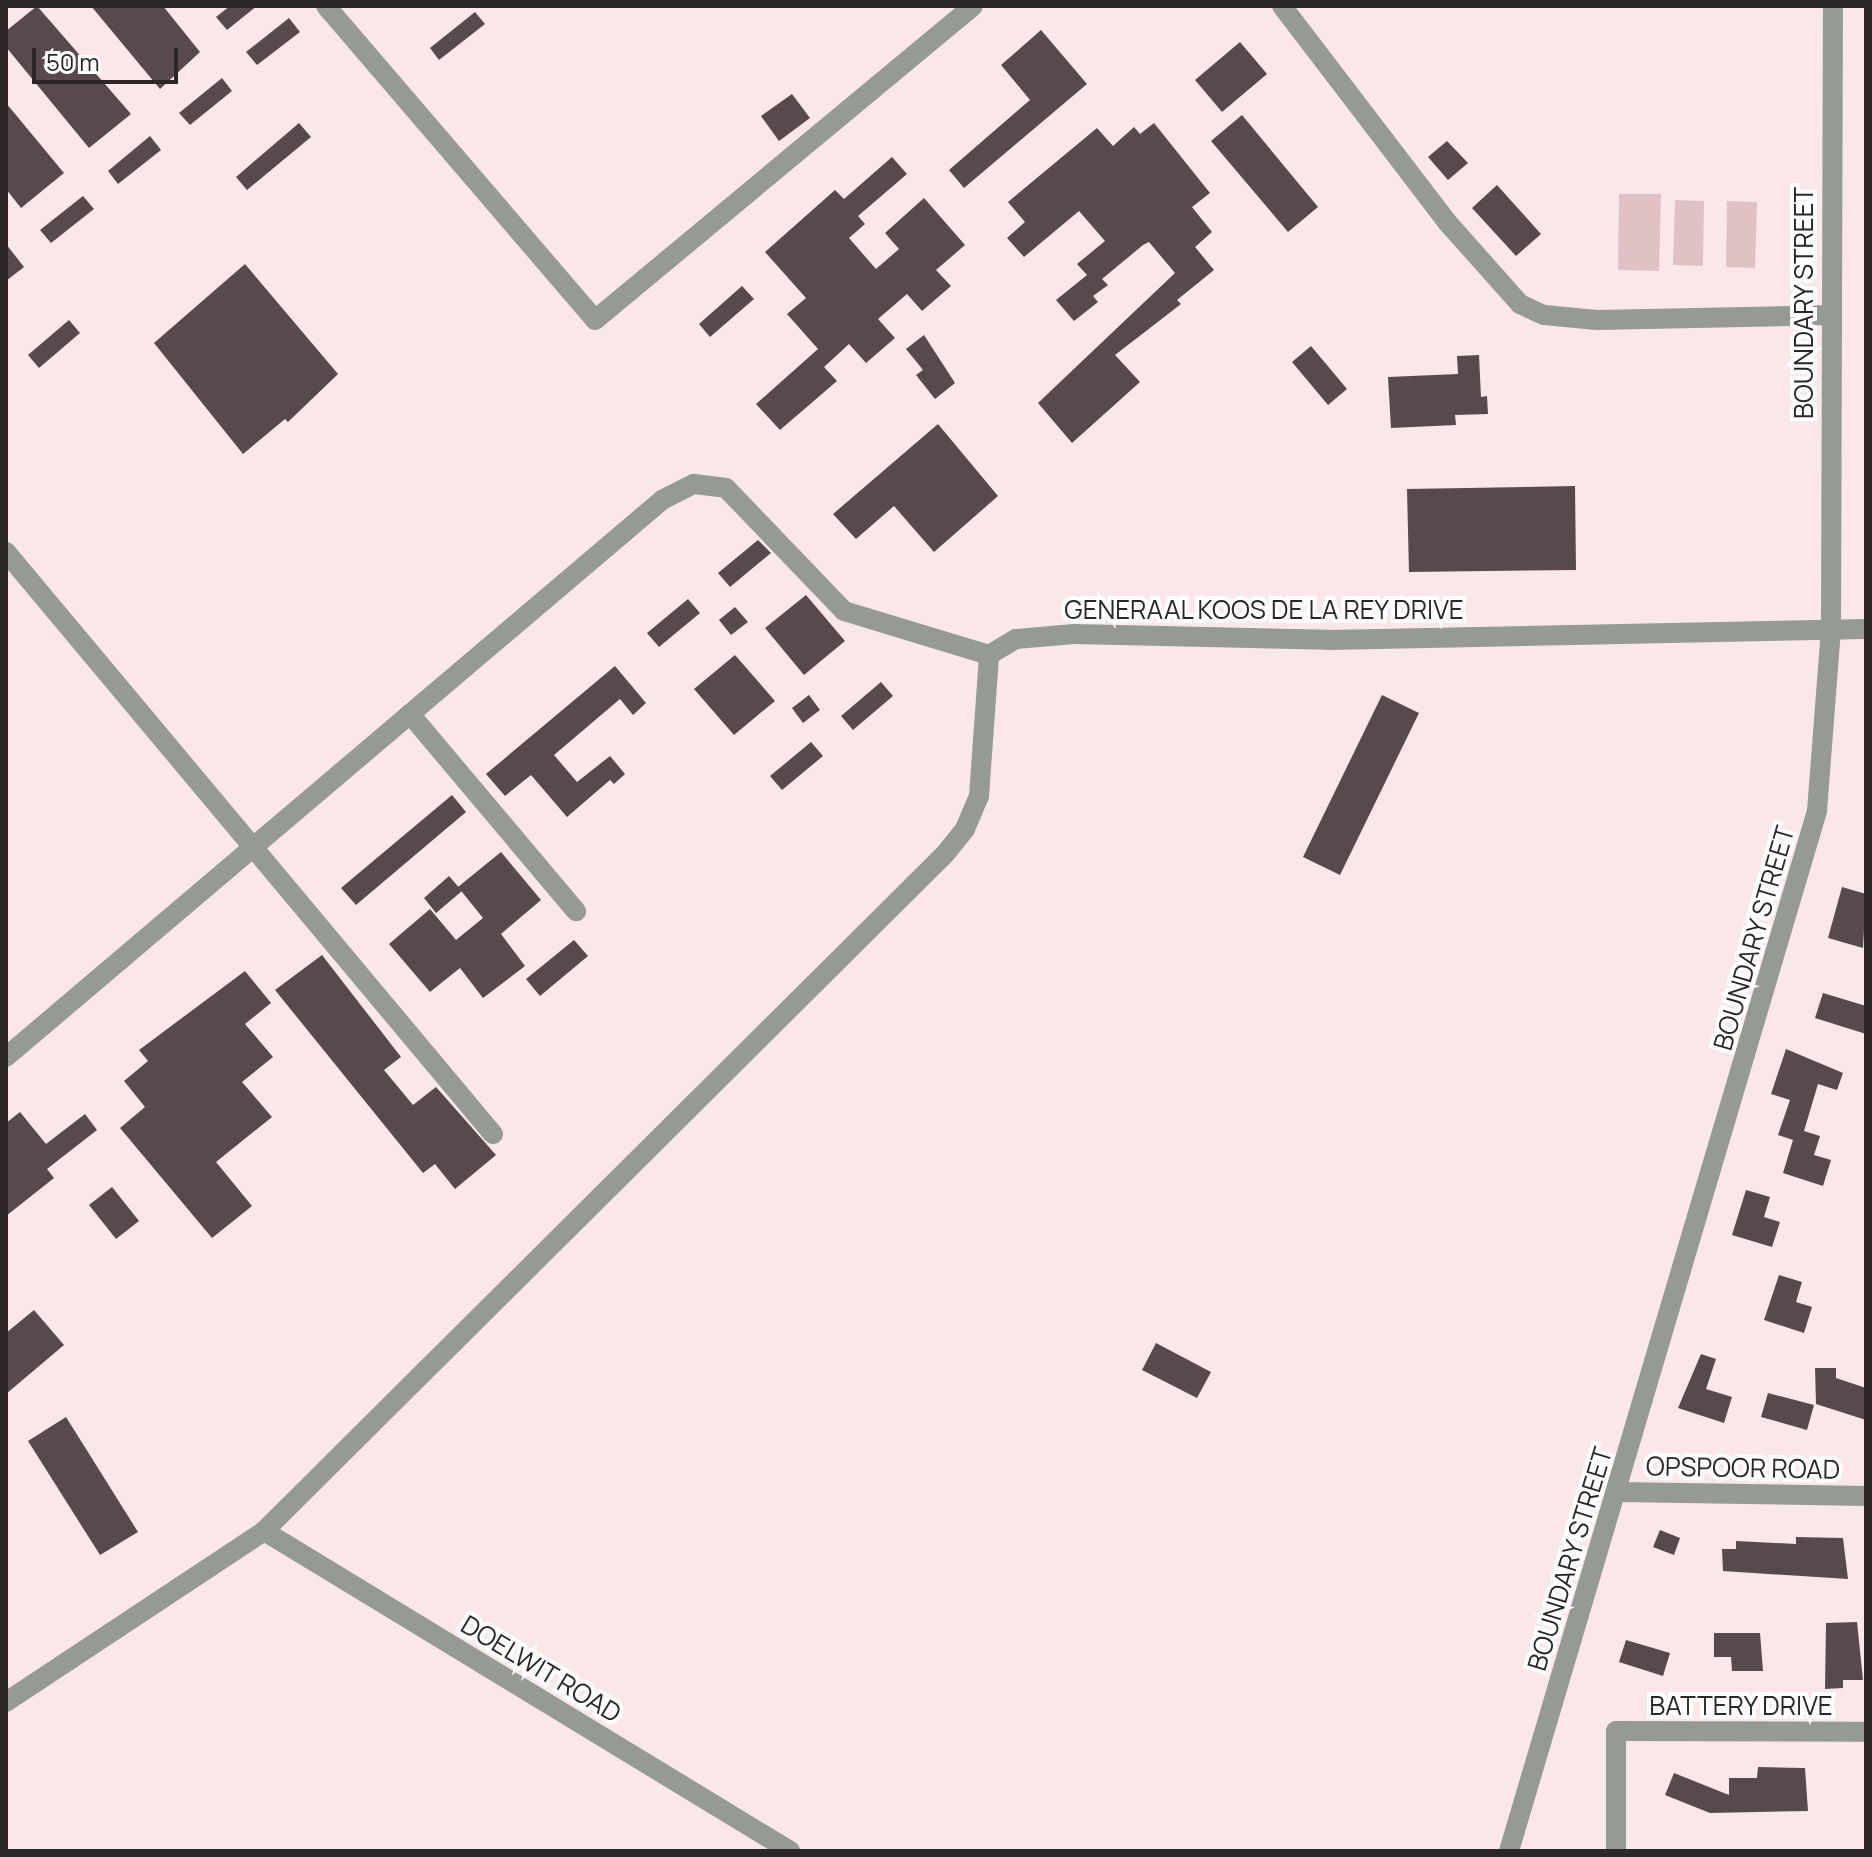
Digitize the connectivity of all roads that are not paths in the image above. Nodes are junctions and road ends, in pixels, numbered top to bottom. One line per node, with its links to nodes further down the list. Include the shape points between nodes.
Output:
1 (326, 6): 2 (street, via 595,320)
2 (973, 6)
3 (1282, 6): 5 (street, via 1456,233 1520,304 1544,315 1597,320)
4 (1833, 6): 5 (street, BOUNDARY STREET)
5 (1830, 315): 7 (street, BOUNDARY STREET)
6 (6, 552): 11 (street)
7 (1831, 629): 8 (street, GENERAAL KOOS DE LA REY DRIVE); 9 (street, GENERAAL KOOS DE LA REY DRIVE, via 1329,640 1074,634 1016,639); 15 (street, BOUNDARY STREET, via 1817,811)
8 (1866, 629)
9 (989, 655): 10 (street, via 844,611 726,488 694,484 662,500); 17 (street, via 979,796 965,829 945,854)
10 (410, 714): 11 (street); 12 (street)
11 (255, 845): 13 (street); 14 (street)
12 (576, 911)
13 (6, 1057)
14 (493, 1134)
15 (1618, 1492): 16 (street, OPSPOOR ROAD); 21 (street, BOUNDARY STREET)
16 (1866, 1496)
17 (264, 1531): 18 (street); 20 (street, DOELWIT ROAD)
18 (6, 1702)
19 (1866, 1732): 22 (street, BATTERY DRIVE, via 1616,1731)
20 (790, 1851)
21 (1509, 1851)
22 (1616, 1851)

